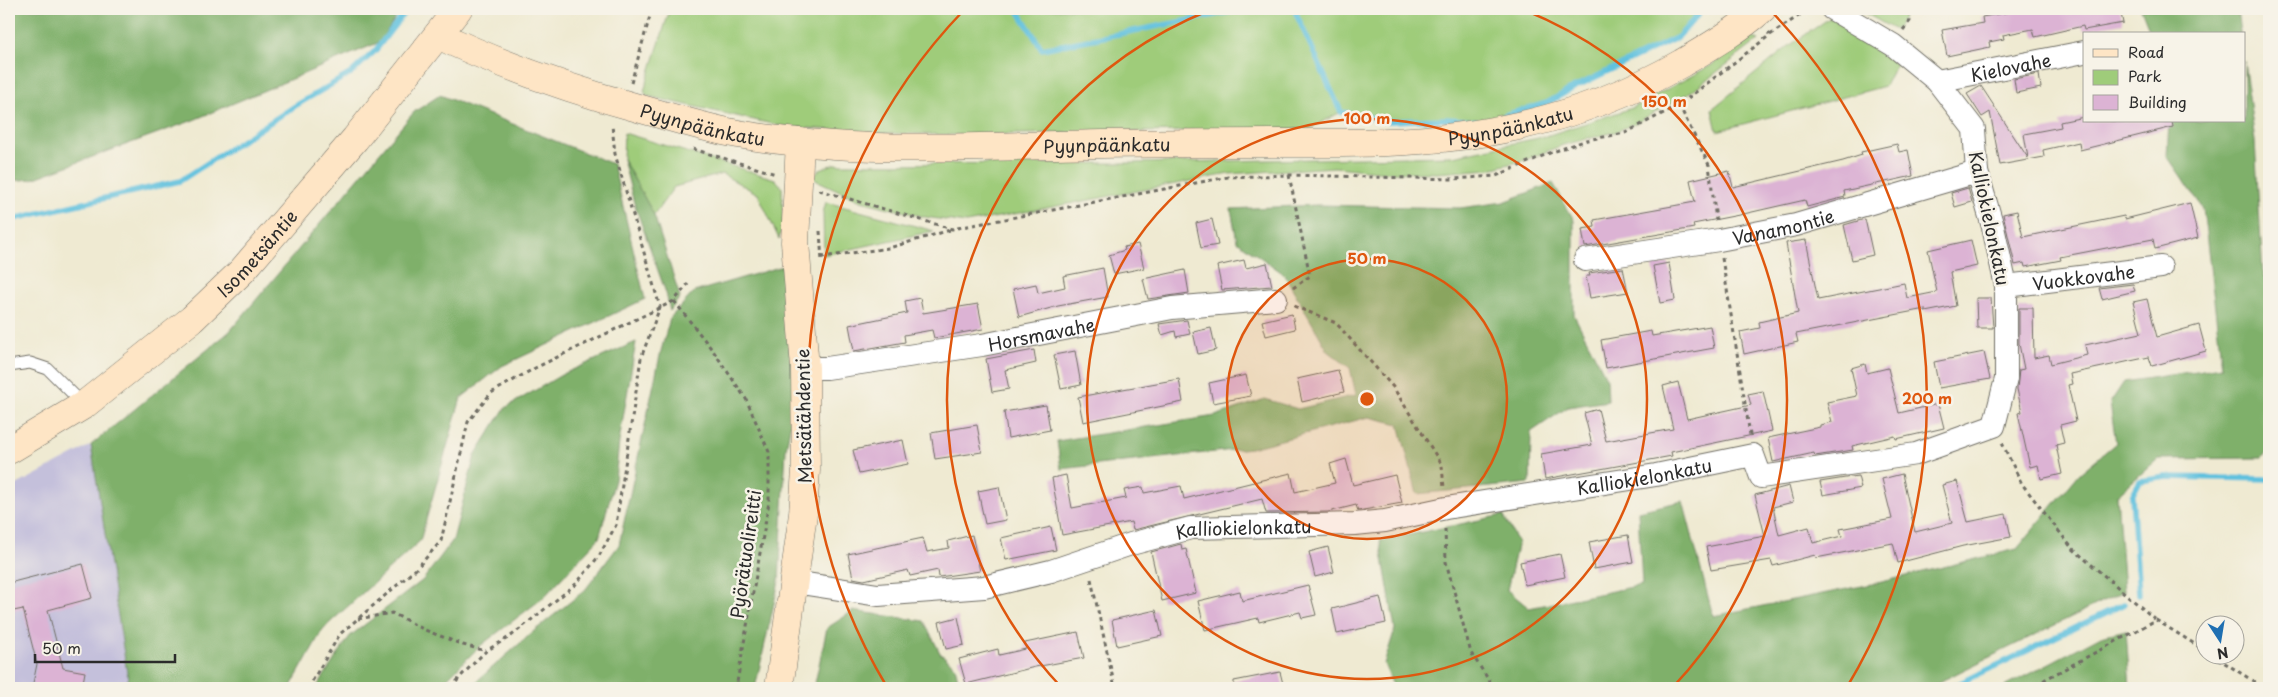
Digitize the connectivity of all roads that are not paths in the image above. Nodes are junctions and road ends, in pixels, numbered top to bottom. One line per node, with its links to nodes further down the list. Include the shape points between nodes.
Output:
1 (458, 9): 4 (main road, Isometsäntie)
2 (1762, 9): 7 (main road, Pyynpäänkatu, via 1712,46 1627,91 1577,110 1522,125 1460,136 1383,142 967,146 860,146)
3 (1832, 9): 6 (street, Kalliokielonkatu, via 1893,45)
4 (438, 35): 7 (main road, Pyynpäänkatu, via 480,56 549,82 623,104 739,134); 15 (main road, Isometsäntie, via 355,139 242,271 192,320)
5 (2083, 52): 6 (street, Kielovahe)
6 (1938, 81): 8 (street, Kalliokielonkatu, via 1974,129)
7 (800, 142): 14 (main road, Metsätähdentie, via 795,242)
8 (1977, 172): 9 (street, Vanamontie, via 1796,225); 11 (street, Kalliokielonkatu)
9 (1585, 260)
10 (2161, 267): 11 (street, Vuokkovahe)
11 (2006, 286): 17 (street, Kalliokielonkatu, via 2006,379 1994,426 1916,454 1761,477 1753,455 1656,475 1446,508 1385,521 1191,528 1052,571 984,588 878,595)
12 (1276, 300): 14 (street, Horsmavahe, via 1172,308 982,345 827,368)
13 (9, 366): 15 (lane, via 30,363 48,370)
14 (805, 368): 17 (main road, Metsätähdentie, via 806,470)
15 (84, 405): 16 (main road, Isometsäntie)
16 (9, 450)
17 (794, 582): 18 (main road, Metsätähdentie)
18 (780, 688)

